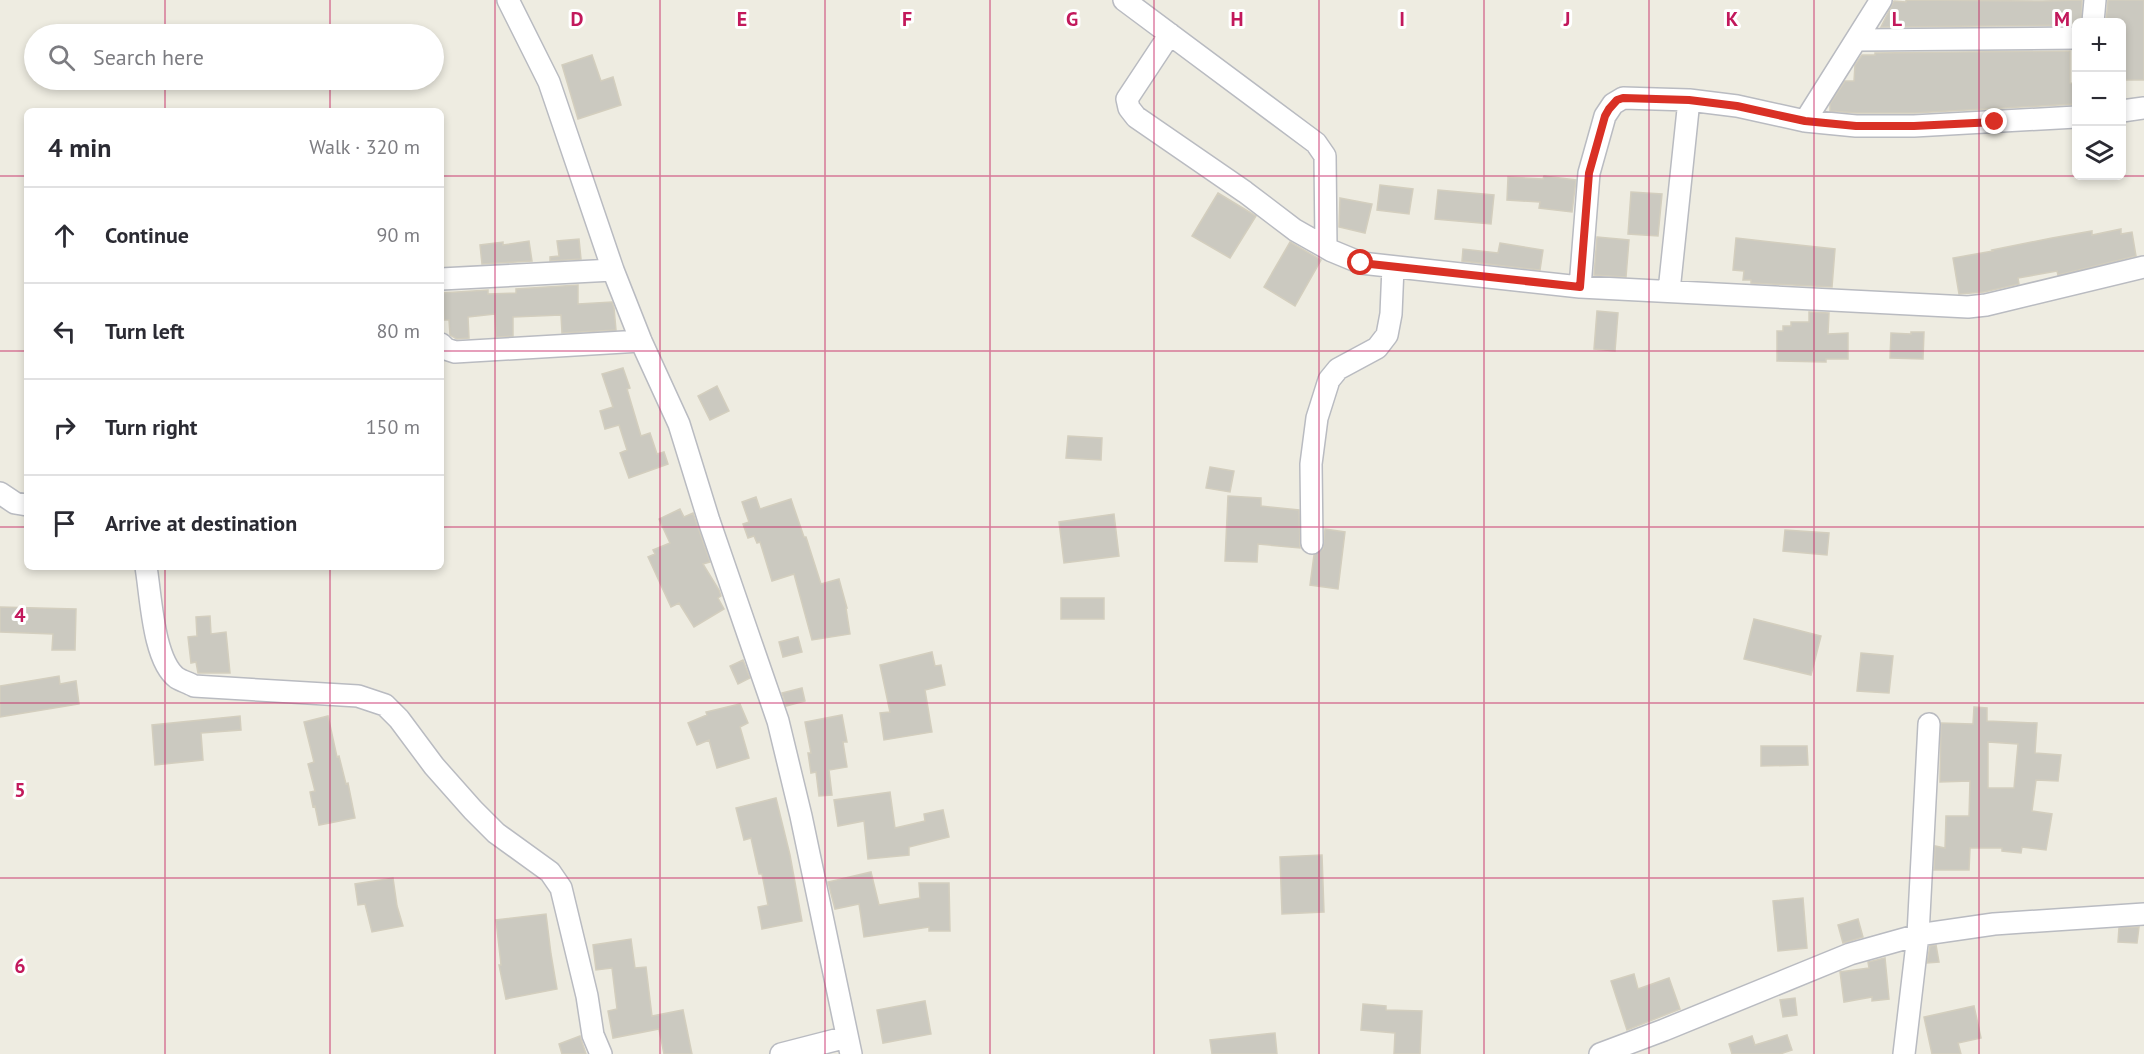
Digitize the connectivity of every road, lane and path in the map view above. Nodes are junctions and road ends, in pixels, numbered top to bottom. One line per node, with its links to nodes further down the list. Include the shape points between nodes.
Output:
1 (508, 0): 17 (street, via 549,82)
2 (1124, 0): 6 (street)
3 (1881, 0): 8 (street)
4 (2095, 0): 5 (street)
5 (2093, 18)
6 (1170, 34): 14 (street, via 1316,143 1325,156); 14 (street, via 1127,99 1129,108 1136,117 1294,230)
7 (2072, 38): 8 (street)
8 (1857, 40): 13 (street)
9 (1689, 100): 13 (street); 19 (street, via 1623,98 1609,109 1589,173); 20 (street)
10 (2144, 108): 11 (street)
11 (2126, 110)
12 (2072, 117): 13 (street, via 1914,126)
13 (1805, 121)
14 (1326, 247): 15 (street, via 1361,263)
15 (1393, 267): 19 (street); 25 (street, via 1387,335 1377,348 1338,369 1329,380 1317,418 1311,464)
16 (2144, 267): 20 (street, via 1968,307)
17 (614, 270): 18 (street); 21 (street)
18 (444, 279)
19 (1580, 287): 20 (street)
20 (1669, 291)
21 (641, 341): 22 (street, via 454,352); 30 (street, via 678,424 778,721)
22 (444, 347)
23 (0, 493): 24 (street)
24 (24, 505)
25 (1312, 543)
26 (146, 570): 31 (street, via 164,661 177,677 194,686 358,696 385,705 473,810 550,872 561,888 587,996 592,1035)
27 (1929, 724): 29 (street)
28 (2144, 914): 29 (street, via 1994,924)
29 (1917, 935): 33 (street, via 1850,954); 34 (street)
30 (849, 1046): 32 (street)
31 (601, 1054)
32 (781, 1054)
33 (1600, 1054)
34 (1904, 1054)

